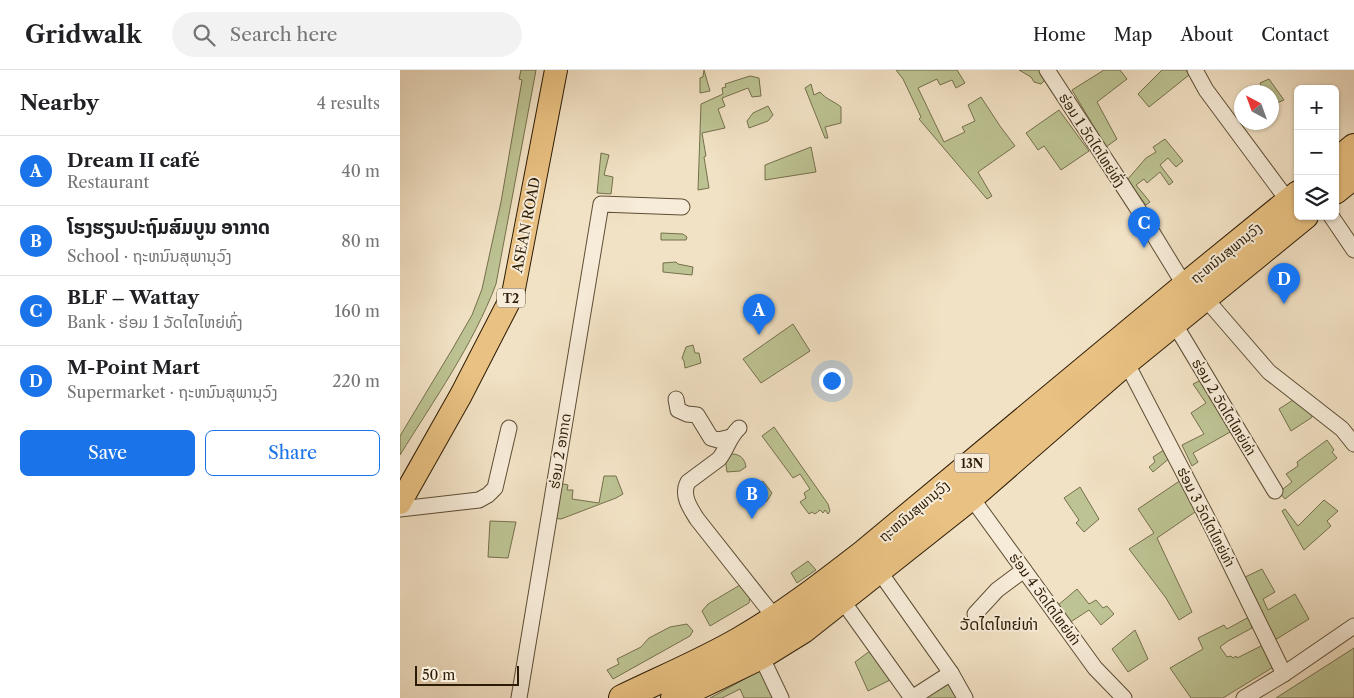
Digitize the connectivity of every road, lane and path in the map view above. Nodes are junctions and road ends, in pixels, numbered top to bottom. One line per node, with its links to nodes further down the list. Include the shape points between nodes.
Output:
1 (556, 70): 19 (main road, ASEAN ROAD / T2, via 513,294)
2 (1047, 70): 11 (street, ຮ່ອມ 1 ວັດໄຕໄຫຍ່ທົ່ງ)
3 (1195, 70): 6 (street, via 1206,90)
4 (1354, 147): 5 (highway)
5 (1346, 178)
6 (1294, 200)
7 (682, 207): 30 (street, ຮ່ອມ 2 ອາກາດ, via 601,204)
8 (1294, 207): 11 (highway, ຖະຫນົນສຸພານຸວົງ / 13N)
9 (1334, 220): 10 (street)
10 (1354, 250)
11 (1195, 292): 12 (highway, ຖະຫນົນສຸພານຸວົງ / 13N); 16 (street, ຮ່ອມ 1 ວັດໄຕໄຫຍ່ທົ່ງ, via 1269,372 1342,429); 25 (highway, ຖະຫນົນສຸພານຸວົງ / 13N)
12 (1174, 323): 13 (highway, ຖະຫນົນສຸພານຸວົງ / 13N); 17 (street, ຮ່ອມ 2 ວັດໄຕໄຫຍ່ທ່າ)
13 (1126, 362): 18 (highway, ຖະຫນົນສຸພານຸວົງ / 13N); 29 (street, ຮ່ອມ 3 ວັດໄຕໄຫຍ່ທ່າ)
14 (676, 399): 25 (street, via 678,410 697,415 710,438 718,440 735,432 719,459 688,482 686,502)
15 (509, 428): 20 (street, via 495,488 488,495 479,500)
16 (1354, 444)
17 (1275, 491)
18 (971, 497): 21 (street, ຮ່ອມ 4 ວັດໄຕໄຫຍ່ທ່າ); 22 (highway, ຖະຫນົນສຸພານຸວົງ / 13N)
19 (400, 503)
20 (400, 509)
21 (1024, 570): 24 (street, via 990,588); 36 (street, ຮ່ອມ 4 ວັດໄຕໄຫຍ່ທ່າ, via 1095,668)
22 (880, 571): 23 (highway, ຖະຫນົນສຸພານຸວົງ / 13N); 28 (street)
23 (842, 600): 27 (highway, ຖະຫນົນສຸພານຸວົງ / 13N); 34 (street)
24 (975, 614)
25 (776, 619): 31 (highway, ຖະຫນົນສຸພານຸວົງ / 13N)
26 (1354, 626): 29 (street)
27 (761, 656): 32 (highway, ຖະຫນົນສຸພານຸວົງ / 13N); 33 (street)
28 (950, 673): 34 (street); 35 (street)
29 (1284, 674): 37 (street)
30 (520, 698)
31 (622, 698)
32 (674, 698)
33 (781, 698)
34 (912, 698)
35 (965, 698)
36 (1124, 698)
37 (1244, 698)

